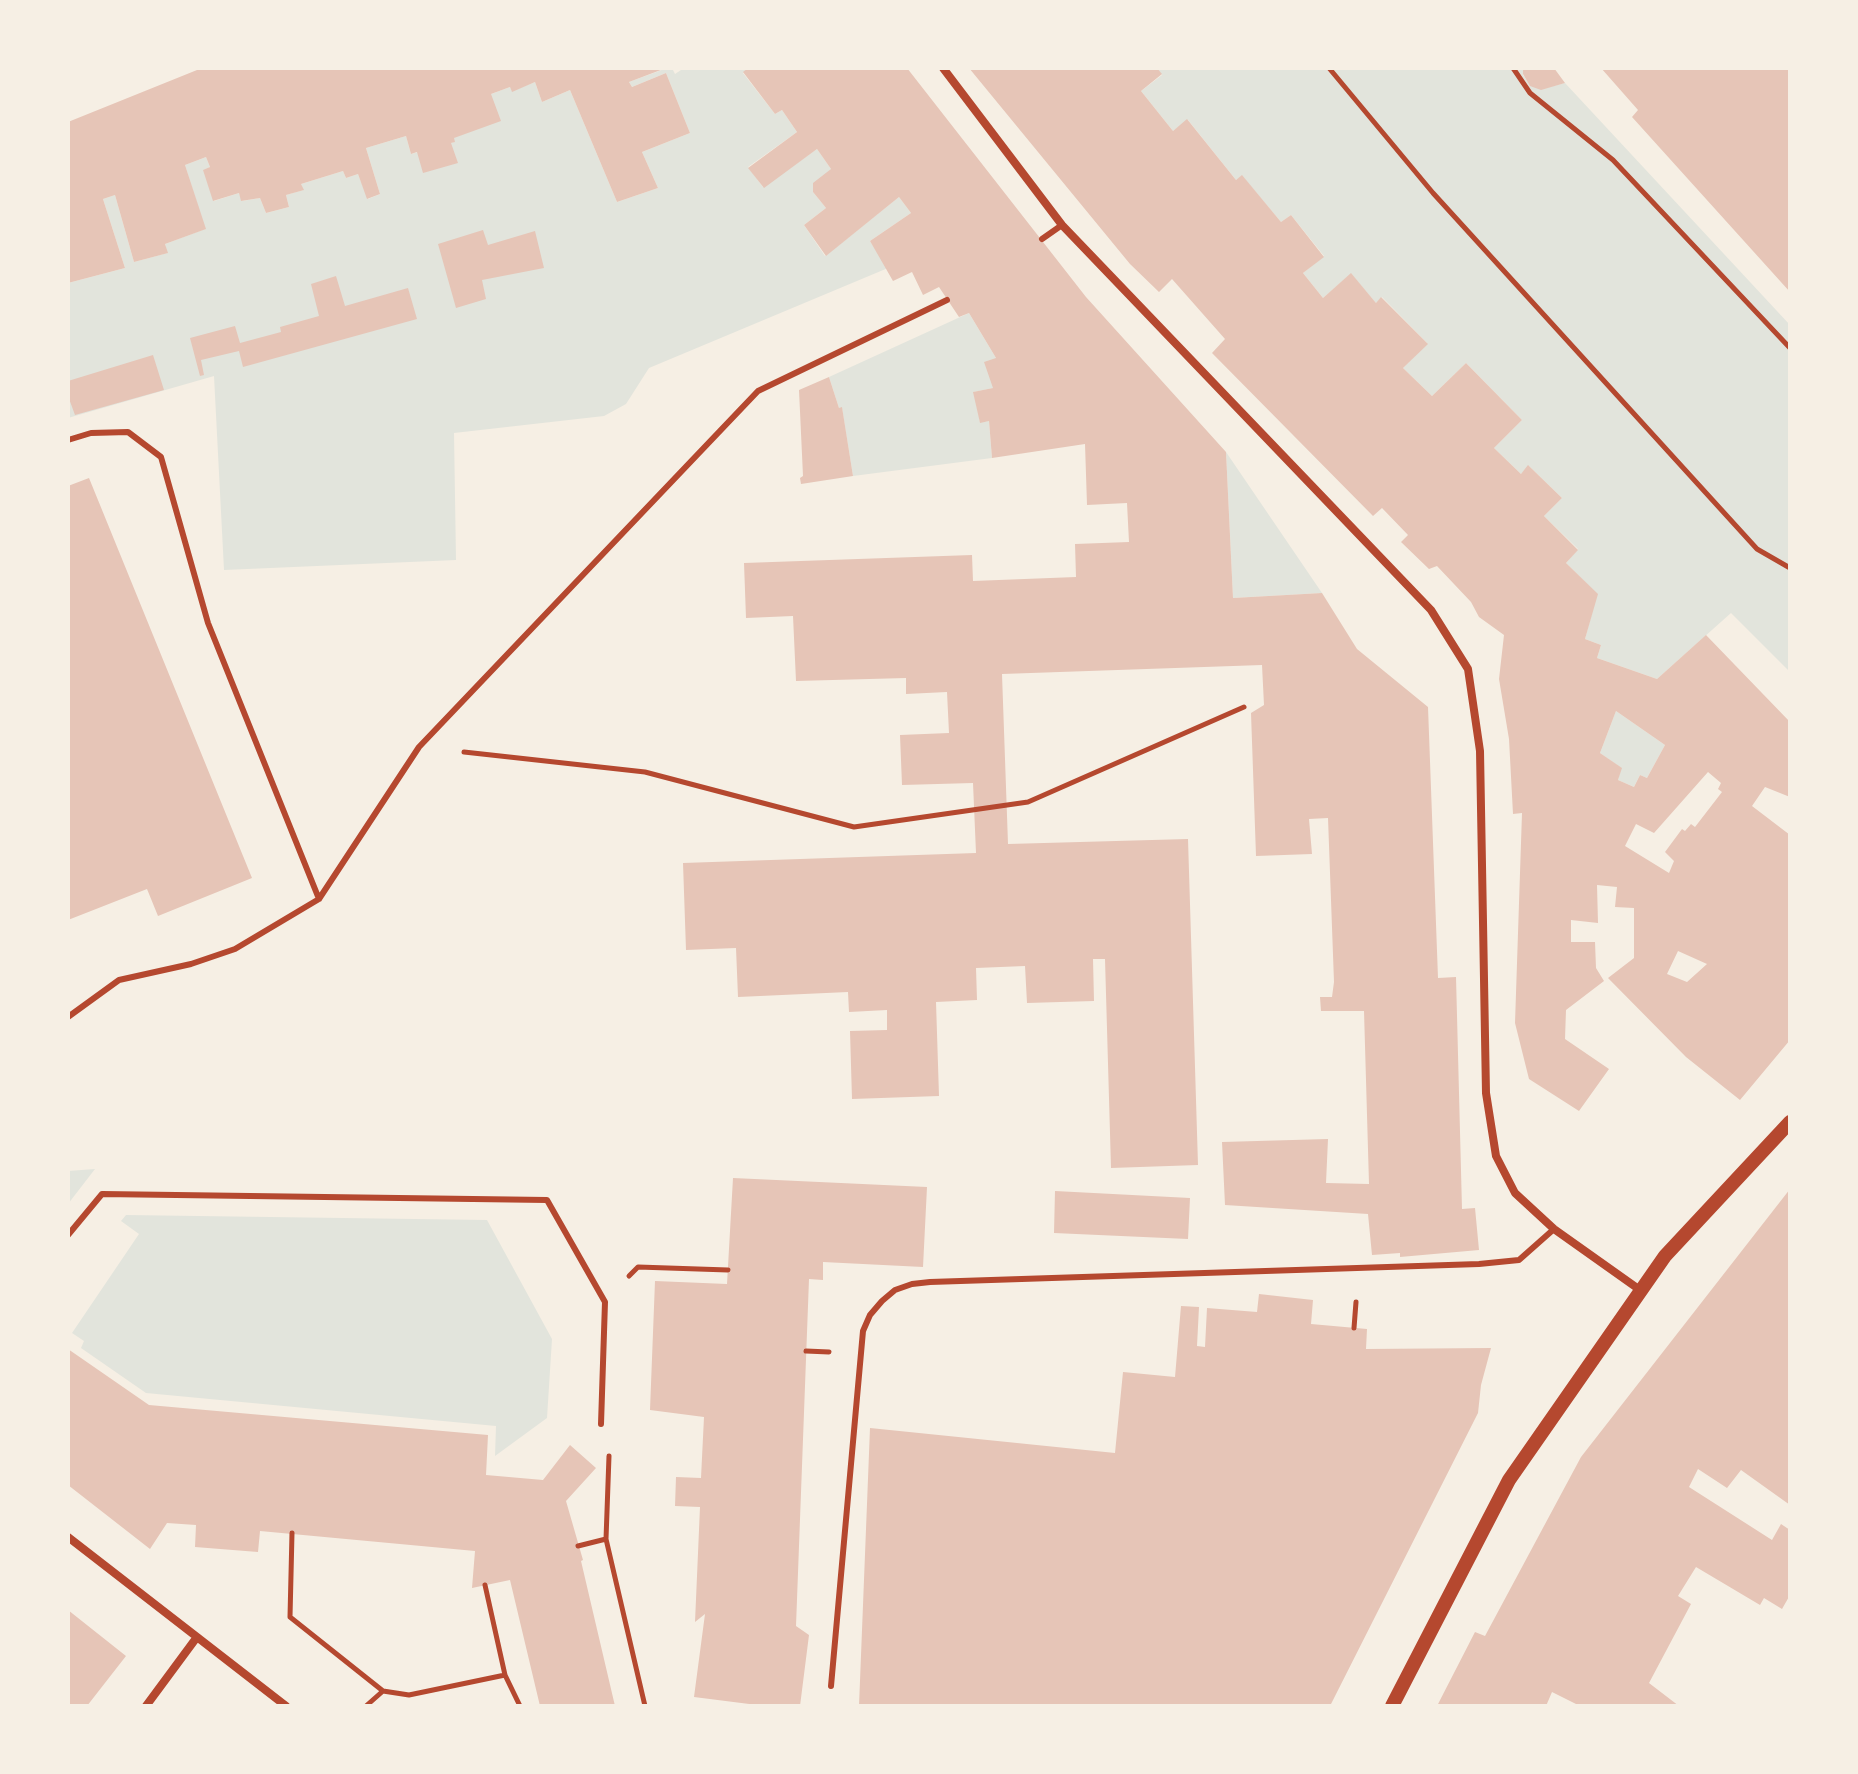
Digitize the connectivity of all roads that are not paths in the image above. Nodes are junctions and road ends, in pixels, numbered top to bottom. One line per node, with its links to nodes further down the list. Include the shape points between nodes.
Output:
1 (943, 68): 2 (street)
2 (1062, 225): 3 (lane); 9 (street, via 1431,610 1468,669 1480,751 1486,1093 1496,1156 1515,1193)
3 (1042, 239)
4 (947, 300): 6 (lane, via 758,391 419,747)
5 (68, 440): 6 (lane, via 128,432 161,457 208,623)
6 (319, 899): 7 (lane, via 235,949 119,980)
7 (68, 1017)
8 (1790, 1122): 11 (street)
9 (1554, 1229): 11 (street); 15 (lane, via 1519,1260 1479,1264 930,1282 895,1290 870,1315 863,1331)
10 (68, 1235): 12 (lane, via 102,1194 547,1200 605,1302)
11 (1640, 1290): 18 (street, via 1509,1480)
12 (601, 1424)
13 (68, 1537): 14 (street)
14 (197, 1637): 16 (street); 17 (street)
15 (831, 1686)
16 (146, 1706)
17 (286, 1706)
18 (1392, 1706)

